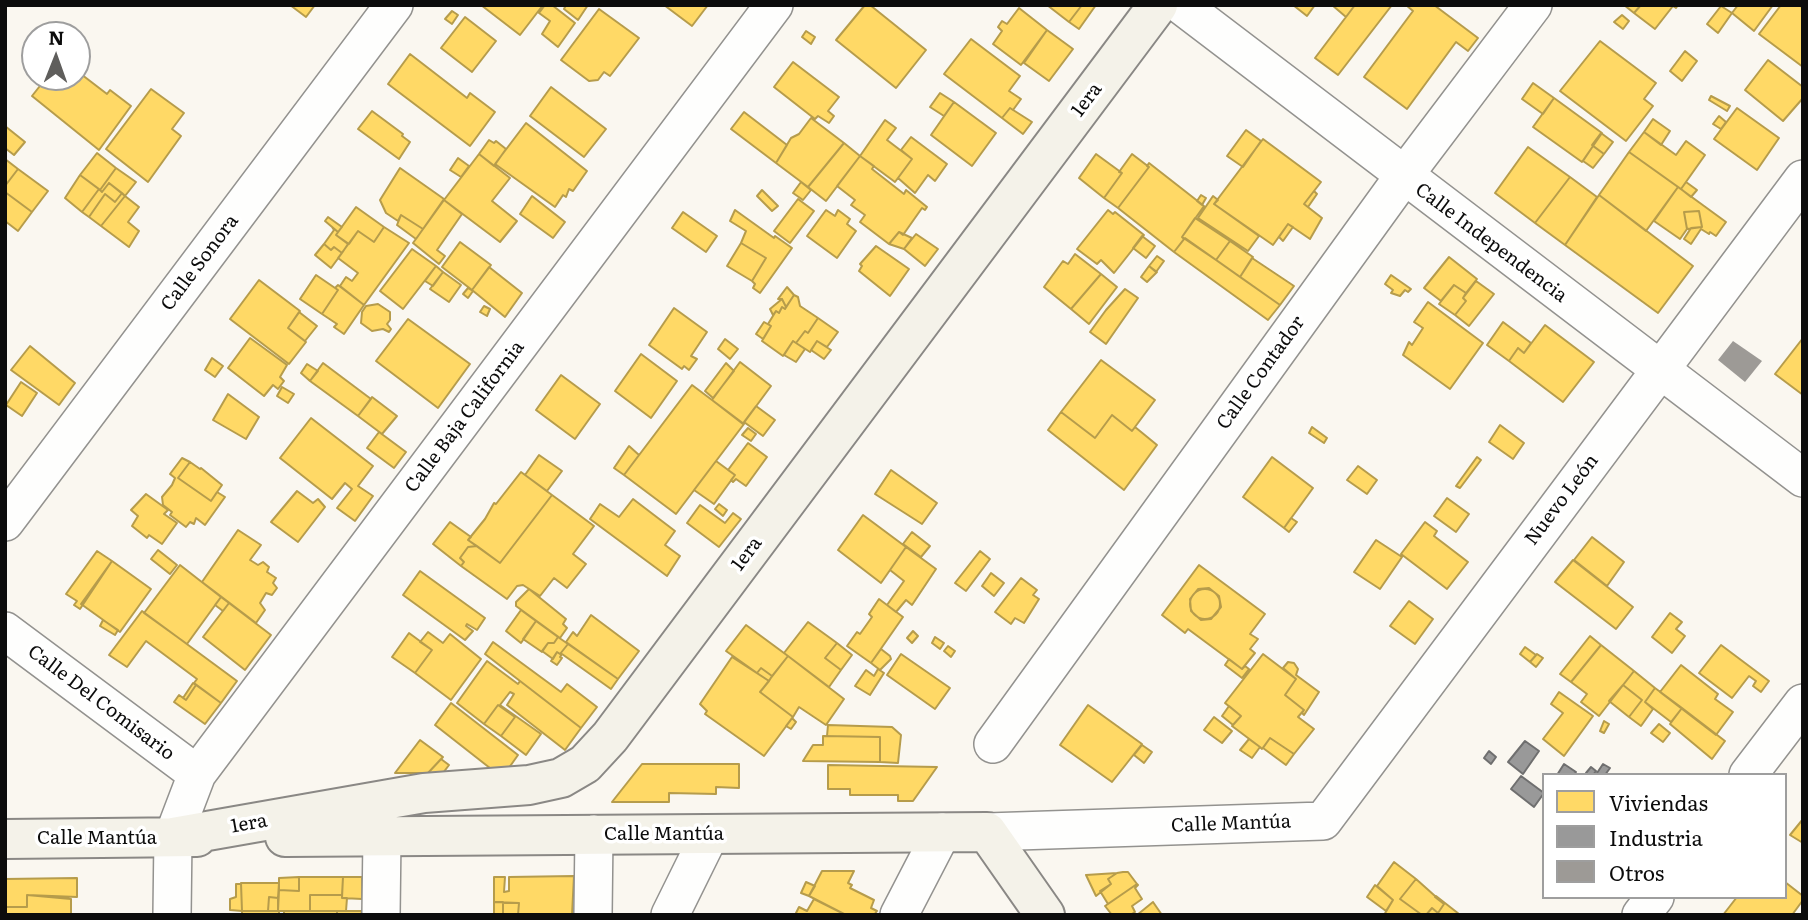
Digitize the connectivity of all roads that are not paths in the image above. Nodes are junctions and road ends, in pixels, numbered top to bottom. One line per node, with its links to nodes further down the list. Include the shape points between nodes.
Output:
1 (394, 5): 10 (street, Calle Sonora)
2 (774, 5): 15 (street, Calle Baja California)
3 (1158, 5): 22 (street, 1era, via 610,737 585,764 561,778 529,785 424,793)
4 (1181, 5): 6 (street, Calle Independencia)
5 (1533, 5): 6 (street, Calle Contador)
6 (1403, 177): 8 (street, Calle Independencia); 13 (street, Calle Contador)
7 (1803, 179): 8 (street, Nuevo León)
8 (1659, 369): 9 (street, Calle Independencia); 16 (street, Nuevo León)
9 (1803, 478)
10 (5, 522)
11 (5, 631): 15 (street, Calle Del Comisario)
12 (1803, 702): 14 (street)
13 (993, 744)
14 (1750, 773)
15 (197, 774): 22 (street, Calle Baja California)
16 (1322, 821): 18 (street, Calle Mantúa)
17 (942, 832): 18 (street, Calle Mantúa); 20 (street, Calle Mantúa); 29 (street)
18 (987, 832): 30 (street)
19 (594, 834): 20 (street, Calle Mantúa); 21 (street, Calle Mantúa); 27 (street)
20 (710, 834): 28 (street)
21 (382, 836): 22 (street, Calle Mantúa); 26 (street)
22 (173, 837): 23 (street, Calle Mantúa); 25 (street)
23 (5, 839)
24 (1653, 899): 31 (street)
25 (172, 915)
26 (381, 915)
27 (593, 915)
28 (670, 915)
29 (900, 915)
30 (1045, 915)
31 (1641, 915)

